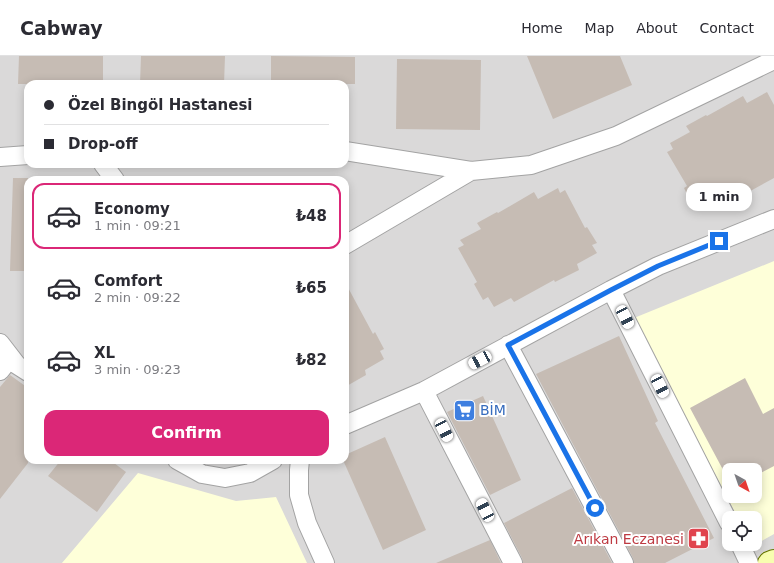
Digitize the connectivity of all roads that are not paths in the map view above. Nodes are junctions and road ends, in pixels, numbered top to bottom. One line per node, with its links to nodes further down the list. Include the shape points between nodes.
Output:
1 (774, 60): 5 (street, via 616,136 531,165)
2 (349, 151): 5 (street)
3 (24, 155): 4 (street)
4 (0, 156)
5 (470, 172): 7 (street)
6 (774, 219): 8 (street, via 658,266)
7 (349, 243)
8 (611, 290): 10 (street); 19 (street)
9 (0, 343): 11 (street)
10 (508, 345): 14 (street); 24 (street)
11 (11, 357): 12 (street); 13 (street)
12 (24, 369)
13 (0, 371)
14 (424, 390): 15 (street); 23 (street)
15 (349, 423)
16 (184, 464): 17 (street, via 202,474 225,478 250,473)
17 (266, 464)
18 (300, 464): 22 (street, via 299,495 307,523)
19 (723, 511)
20 (743, 551): 25 (street)
21 (774, 561): 26 (street)
22 (325, 563)
23 (513, 563)
24 (624, 563)
25 (749, 563)
26 (769, 563)

